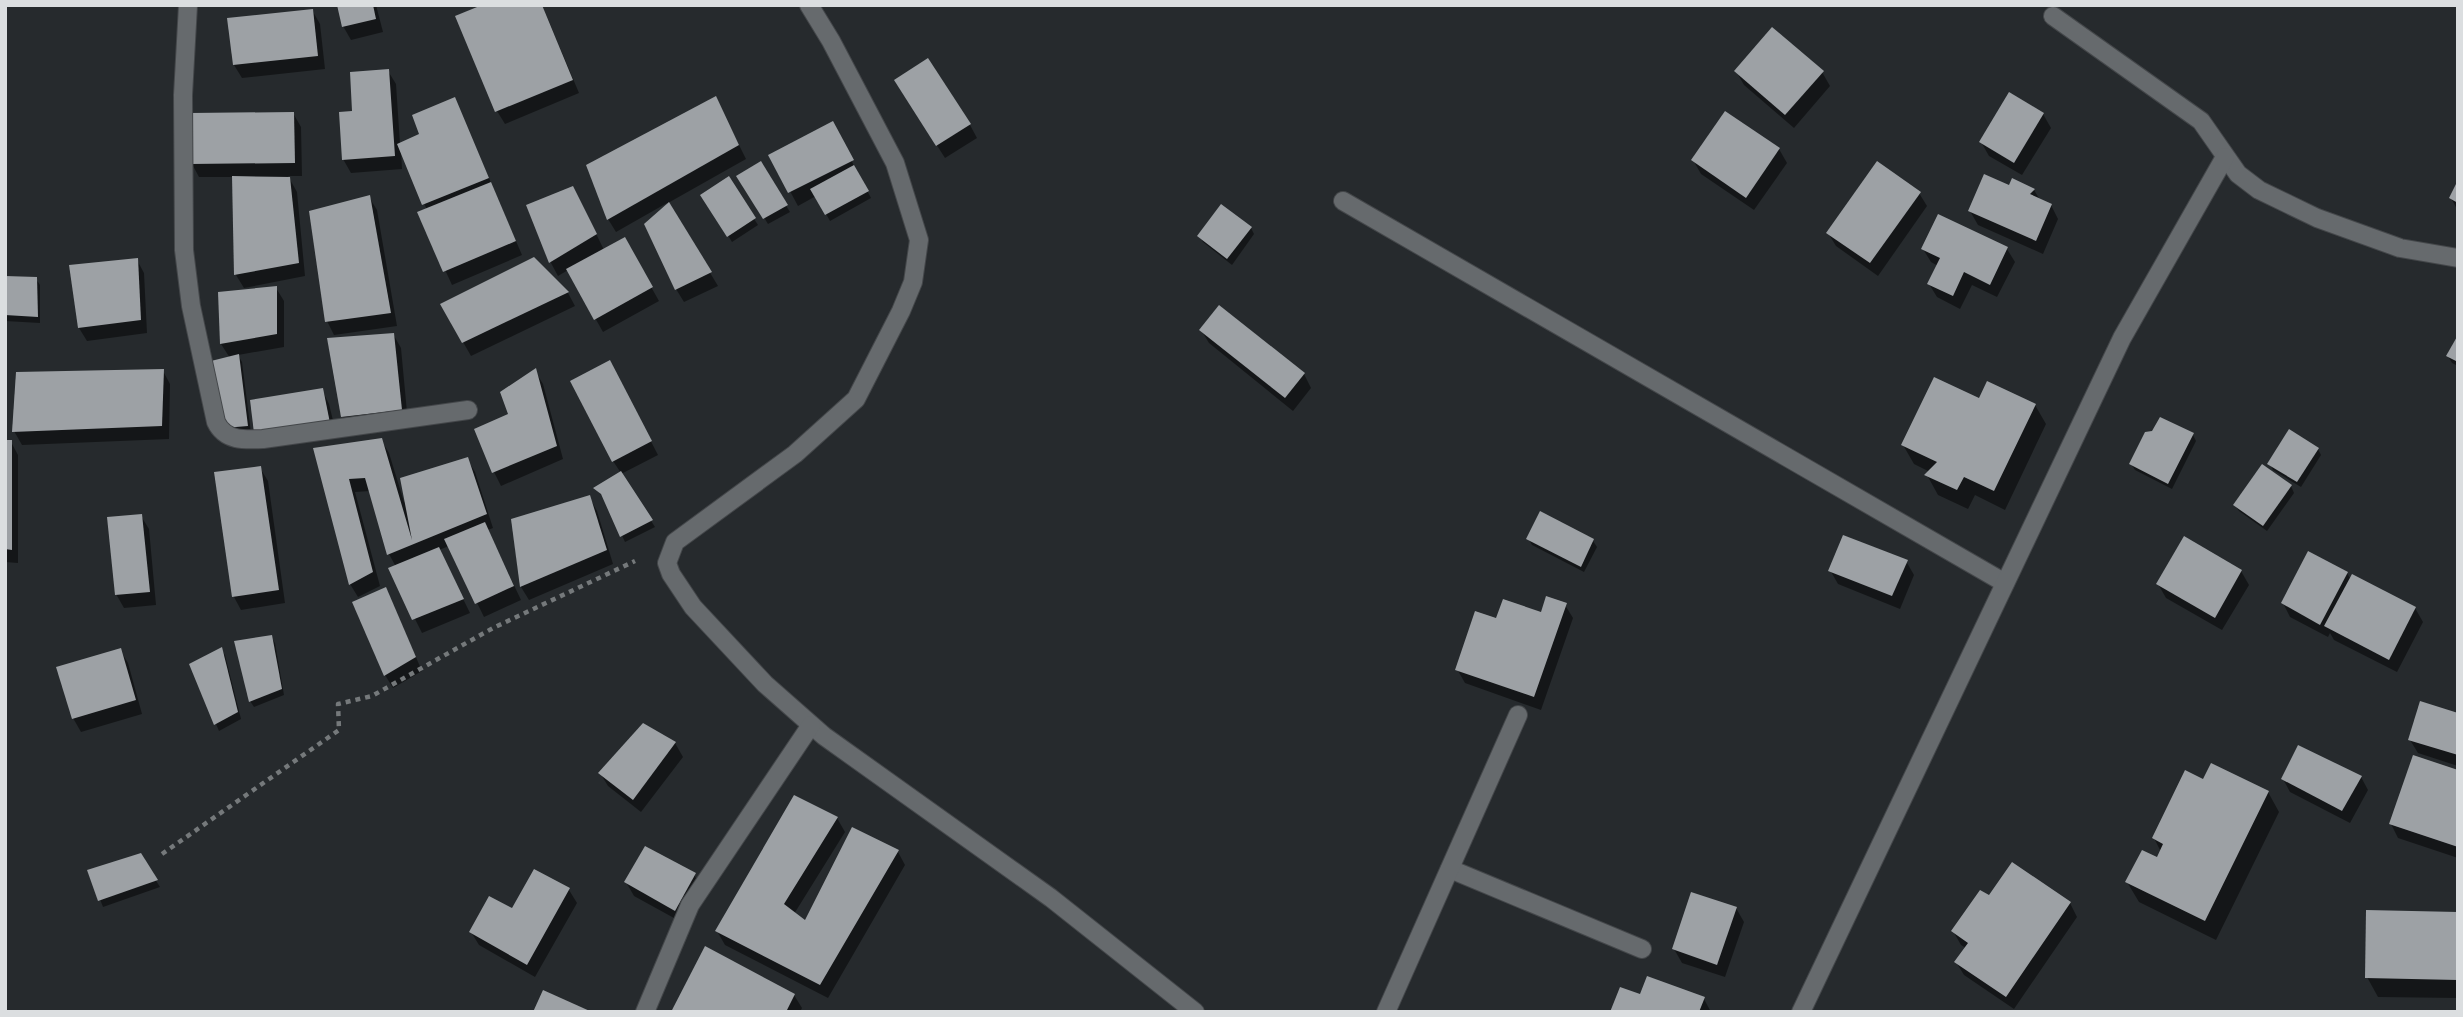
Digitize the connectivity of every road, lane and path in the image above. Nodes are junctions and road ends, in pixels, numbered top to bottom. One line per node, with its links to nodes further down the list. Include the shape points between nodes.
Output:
1 (188, 5): 7 (street, via 183,95 184,250 191,306 220,432 245,440 263,439)
2 (809, 5): 8 (street, via 895,163 919,240 913,282 856,399 794,454)
3 (2053, 16): 4 (street, via 2202,121)
4 (2225, 157): 6 (street, via 2259,190 2317,218 2400,248); 9 (street, via 2122,338)
5 (1343, 201): 9 (street)
6 (2458, 258)
7 (468, 410)
8 (675, 542): 11 (street, via 667,563 693,607 765,684); 12 (path, via 493,628 372,696 338,704 339,730)
9 (2005, 583): 18 (street)
10 (1518, 715): 13 (street)
11 (811, 724): 15 (street, via 690,905); 16 (street, via 1051,898)
12 (162, 854)
13 (1450, 869): 14 (street); 17 (street)
14 (1642, 949)
15 (645, 1012)
16 (1195, 1012)
17 (1386, 1012)
18 (1801, 1012)

